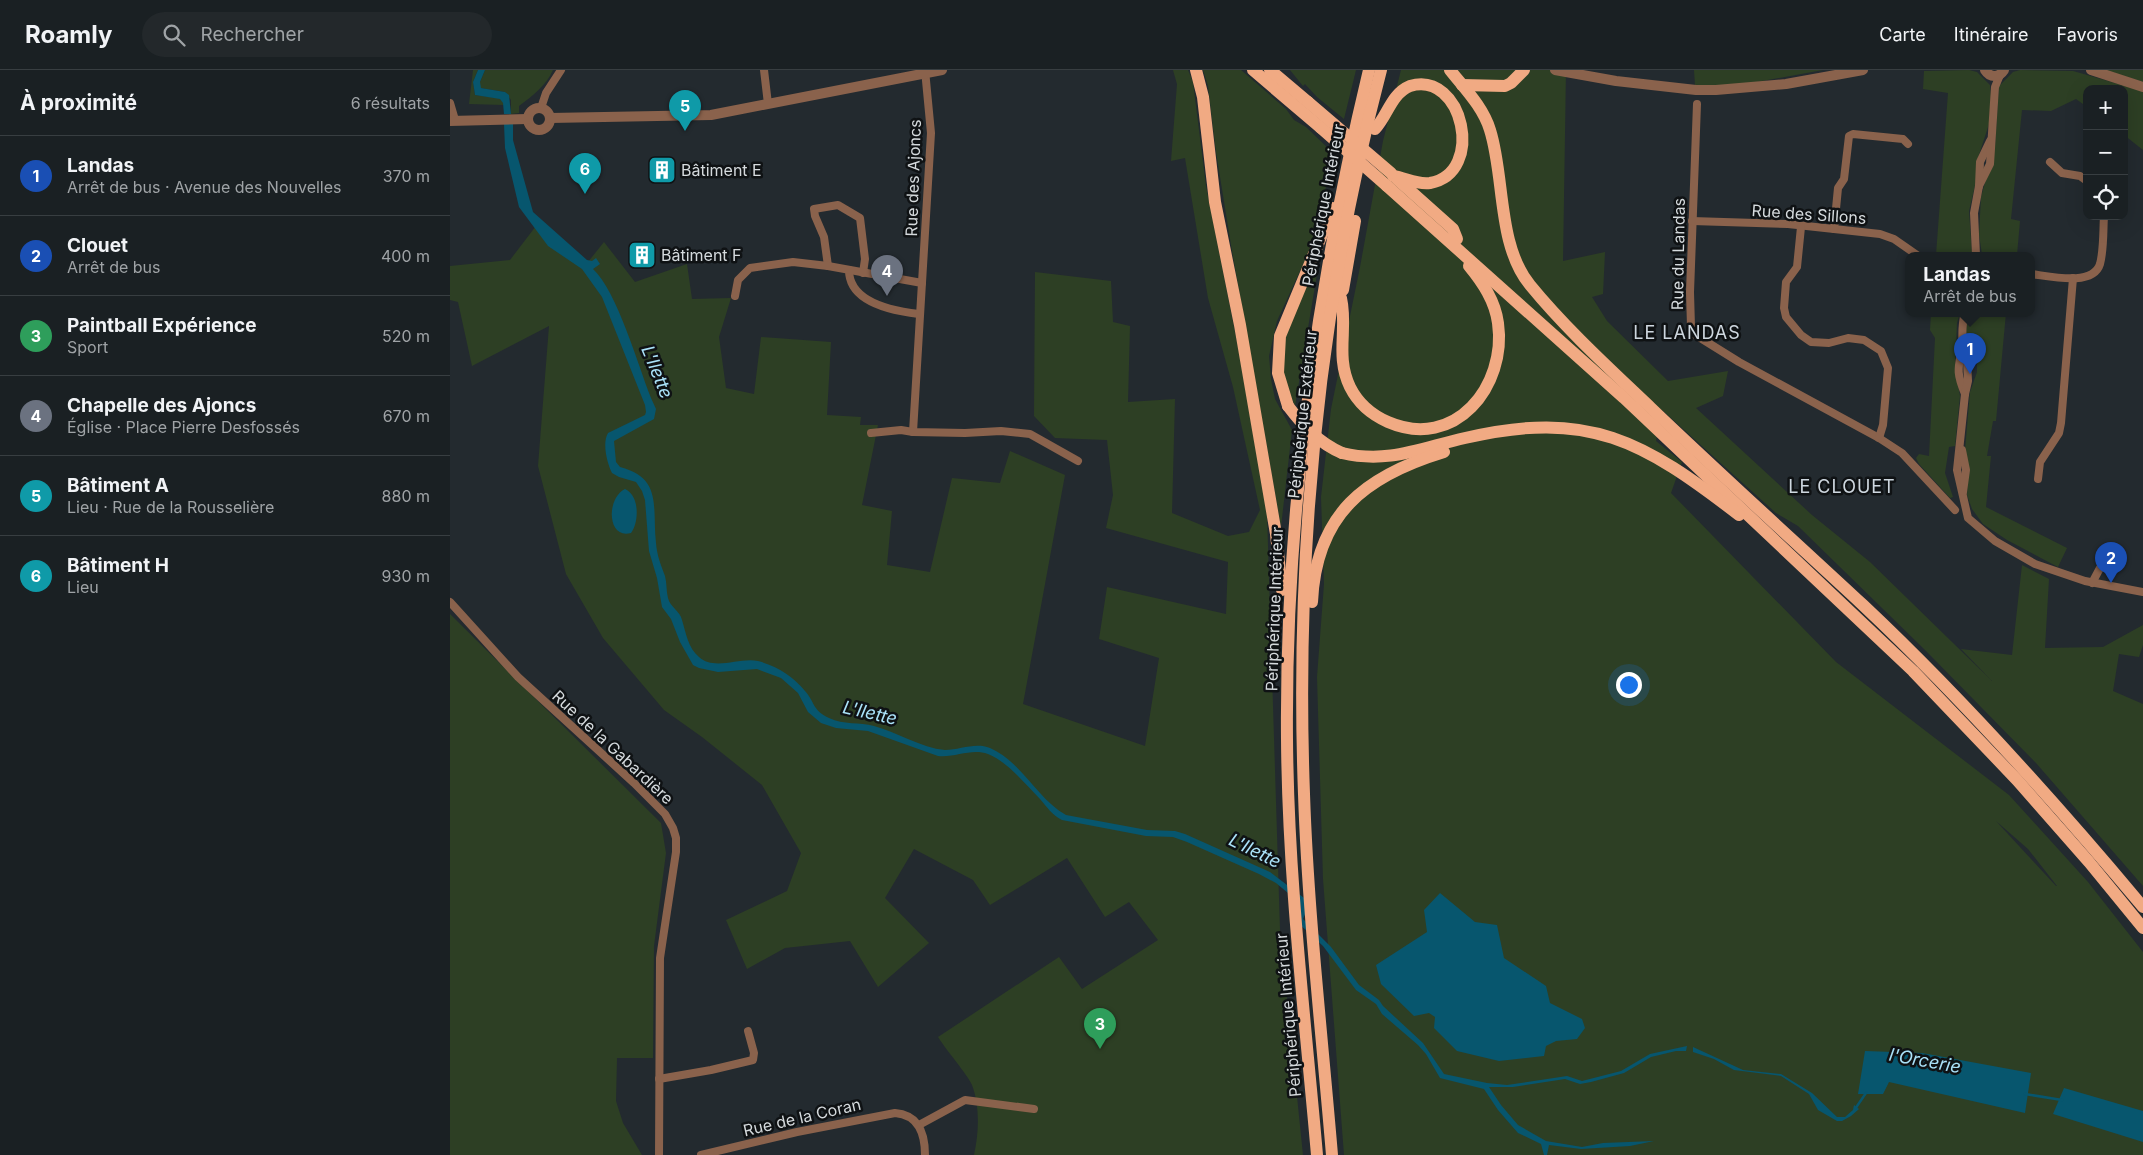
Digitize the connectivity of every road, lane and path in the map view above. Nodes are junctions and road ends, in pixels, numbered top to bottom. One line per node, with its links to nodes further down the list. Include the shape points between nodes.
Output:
1 (562, 70): 25 (street, via 546,93)
2 (764, 70): 23 (street)
3 (942, 70): 17 (street)
4 (1196, 70): 69 (highway, via 1204,104 1215,202 1276,534 1282,581 1280,649)
5 (1253, 70): 29 (highway)
6 (1264, 70): 29 (highway)
7 (1270, 70): 21 (highway)
8 (1283, 70): 21 (highway)
9 (1369, 70): 35 (highway, Périphérique Intérieur)
10 (1381, 70): 53 (highway, Périphérique Extérieur, via 1346,224)
11 (1390, 70): 30 (highway)
12 (1450, 70): 19 (highway)
13 (1524, 70): 19 (highway, via 1505,86)
14 (1555, 70): 15 (street, via 1696,90 1786,84)
15 (1863, 70)
16 (2091, 70): 20 (street)
17 (925, 72): 23 (street); 48 (street, Rue des Ajoncs, via 931,133)
18 (1995, 73): 42 (street, via 1990,140 1980,162 1974,213)
19 (1462, 85): 54 (highway, via 1481,110 1490,130 1509,237 1520,271)
20 (2143, 87)
21 (1308, 102): 33 (highway, bridge)
22 (450, 104): 28 (street)
23 (768, 104): 26 (street, via 711,115)
24 (1697, 104): 37 (street, Rue du Landas)
25 (541, 108): 26 (street); 27 (street, via 530,112)
26 (550, 118): 27 (street, via 549,125 540,131 529,126)
27 (527, 119): 28 (street)
28 (452, 121)
29 (1321, 124): 33 (highway, bridge)
30 (1375, 129): 33 (highway, via 1400,93 1419,83 1440,87 1458,111 1463,142 1459,160 1450,172 1436,182 1424,184); 50 (highway)
31 (1908, 144): 39 (street, via 1903,139 1848,136)
32 (2050, 162): 34 (street, via 2062,173)
33 (1390, 178): 40 (highway); 54 (highway)
34 (2083, 178)
35 (1338, 203): 56 (highway, bridge, via 1328,216 1280,336 1278,373 1288,406 1327,446 1342,453 1371,458 1404,455 1463,438); 69 (highway, Périphérique Intérieur, via 1320,302 1300,454 1292,542)
36 (2104, 220): 47 (street, via 2100,265 2091,275)
37 (1692, 221): 38 (street, Rue des Sillons); 59 (street, Rue du Landas, via 1690,318 1694,334)
38 (1801, 226): 39 (street, Rue des Sillons); 59 (street, via 1797,267 1786,282 1786,317 1805,340 1829,343 1848,338 1864,340 1881,351 1888,368)
39 (1834, 230): 41 (street, Rue des Sillons, via 1886,235)
40 (1444, 236): 50 (highway, via 1488,293 1499,331 1498,354 1490,382 1472,408 1457,419 1432,427 1408,428 1378,418 1363,405 1351,388 1342,365); 54 (highway)
41 (1912, 252)
42 (1976, 252)
43 (828, 266): 44 (street); 45 (street, via 824,237 814,210 838,205 860,218 866,259); 49 (street, via 793,262 750,268 738,280)
44 (849, 270): 45 (street); 51 (street, via 854,289 864,298 902,312)
45 (863, 273): 48 (street)
46 (2035, 274): 47 (street)
47 (2073, 278): 61 (street, via 2061,423 2059,433 2040,462)
48 (922, 283): 51 (street, Rue des Ajoncs)
49 (735, 296)
50 (1342, 298): 53 (highway, via 1327,388)
51 (919, 314): 57 (street, Rue des Ajoncs)
52 (1963, 317): 65 (street, via 1958,371 1965,394 1957,470 1967,515 1974,525 1995,541 2035,564)
53 (1320, 391): 68 (highway, Périphérique Extérieur, via 1306,543)
54 (1627, 392): 55 (highway)
55 (1648, 412): 63 (highway); 70 (highway, via 1861,604 1955,695 2063,813)
56 (1503, 431): 63 (highway, via 1560,427 1619,439 1683,473); 68 (highway, via 1489,439 1424,458 1393,472 1351,501 1334,522 1321,549 1312,588 1311,617)
57 (913, 432): 58 (street); 60 (street, via 1002,431 1030,434)
58 (871, 433)
59 (1879, 438): 62 (street, via 1902,453)
60 (1078, 461)
61 (2038, 479)
62 (1955, 510)
63 (1766, 533): 71 (highway, via 1960,718 2060,828)
64 (2107, 555): 65 (street)
65 (2092, 583): 66 (street)
66 (2143, 592)
67 (450, 602): 73 (street, Rue de la Gabardière, via 518,677 634,782 665,814 673,828 676,860 660,958)
68 (1302, 633): 80 (highway, Périphérique Extérieur, via 1309,879)
69 (1287, 663): 79 (highway, Périphérique Intérieur, via 1293,879)
70 (2143, 908)
71 (2143, 928)
72 (748, 1031): 73 (street, via 753,1060)
73 (660, 1079): 76 (street, Rue de la Gabardière)
74 (1034, 1109): 75 (street, via 965,1100)
75 (919, 1125): 77 (street, Rue de la Coran, via 910,1117 883,1114); 78 (street)
76 (659, 1155)
77 (701, 1155)
78 (925, 1155)
79 (1317, 1155)
80 (1332, 1155)

